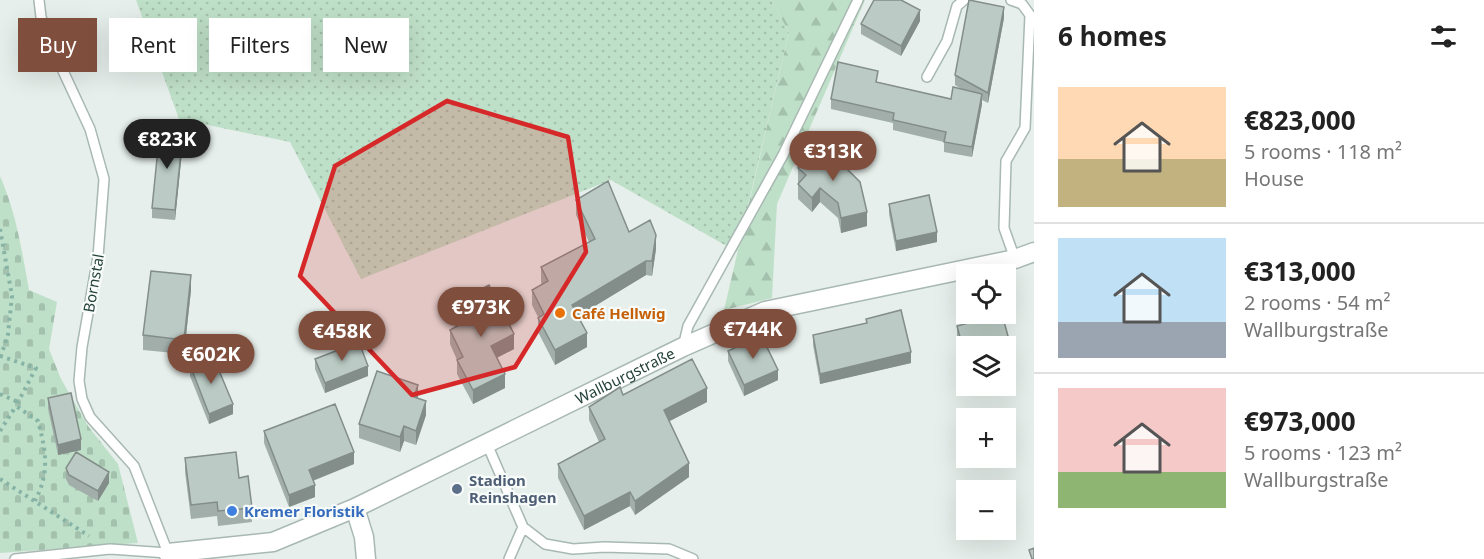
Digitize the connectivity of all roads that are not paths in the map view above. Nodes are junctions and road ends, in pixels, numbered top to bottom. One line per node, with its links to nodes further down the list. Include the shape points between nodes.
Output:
1 (39, 0): 12 (lane, Bornstal, via 44,26 90,129 104,179 98,257 82,347 82,399 90,417 134,466)
2 (858, 0): 8 (lane, via 783,155 687,326)
3 (964, 0): 5 (lane, via 957,6 947,40)
4 (1011, 0): 7 (lane, via 1022,4 1030,15 1025,128 1006,161 1004,228)
5 (927, 77)
6 (1034, 252): 7 (street, Wallburgstraße)
7 (1015, 259): 8 (street, Wallburgstraße, via 765,311)
8 (683, 347): 9 (street, Wallburgstraße)
9 (487, 444): 10 (street, Wallburgstraße); 11 (lane)
10 (355, 508): 12 (street, Wallburgstraße, via 273,542); 14 (street)
11 (523, 527): 15 (lane); 16 (lane, via 545,544 573,549 669,549)
12 (168, 553): 13 (lane, Wallburgstraße, via 110,549)
13 (15, 559)
14 (366, 559)
15 (509, 559)
16 (693, 559)

